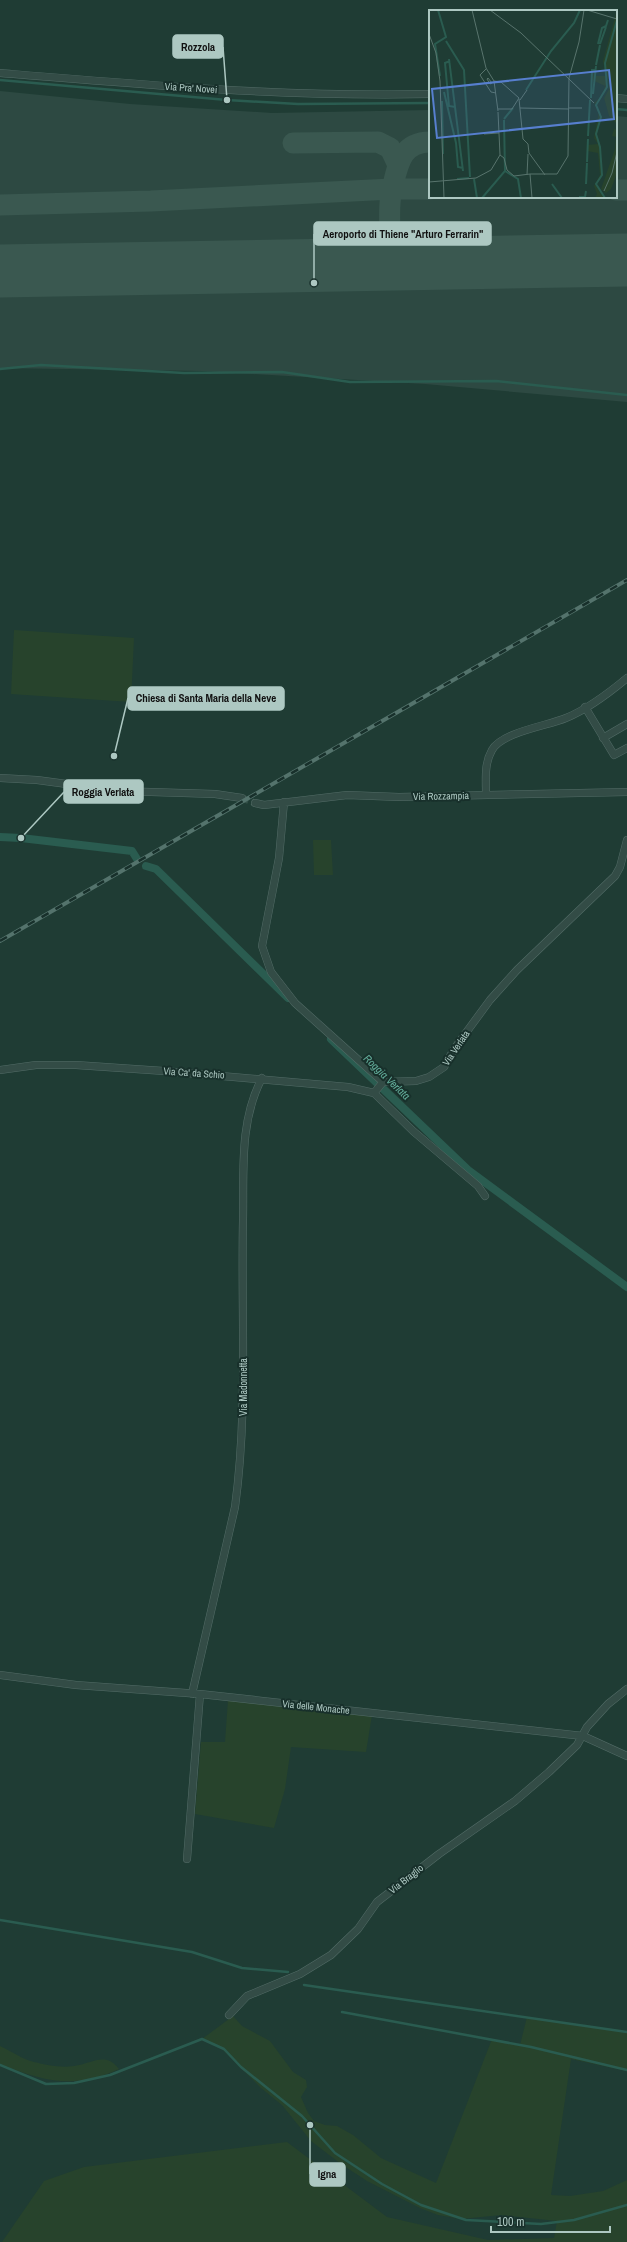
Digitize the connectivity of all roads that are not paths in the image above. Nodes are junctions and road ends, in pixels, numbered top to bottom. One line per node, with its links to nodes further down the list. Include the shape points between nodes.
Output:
1 (0, 73): 2 (street, Via Pra' Novei, via 254,93)
2 (429, 94)
3 (617, 98): 4 (street)
4 (627, 99)
5 (627, 678): 6 (street)
6 (585, 708): 8 (street); 12 (street, via 567,718 505,739 492,748 486,763)
7 (627, 724): 8 (street)
8 (603, 738): 9 (street, via 614,755)
9 (627, 748)
10 (0, 778): 13 (street, via 37,780 119,791 215,794)
11 (627, 792): 12 (street, Via Rozzampia)
12 (486, 795): 14 (street, Via Rozzampia, via 347,795)
13 (242, 798)
14 (284, 802): 15 (street, Via Rozzampia, via 264,805); 19 (street, via 279,858 262,946 271,972 295,1003)
15 (255, 803)
16 (627, 840): 19 (street, Via Verlata, via 615,876 516,970 490,1000 444,1067 416,1081)
17 (0, 1070): 18 (street, Via Ca' da Schio, via 36,1065 76,1065)
18 (262, 1078): 19 (street, Via Ca' da Schio, via 348,1087); 23 (street, Via Madonnetta, via 253,1095 245,1132 243,1419 238,1483 235,1507)
19 (379, 1087): 20 (street, via 413,1131 478,1186)
20 (485, 1196)
21 (0, 1675): 23 (street, Via delle Monache, via 76,1685)
22 (627, 1689): 25 (street, Via Braglio, via 587,1727)
23 (192, 1694): 24 (street, Via delle Monache)
24 (200, 1694): 25 (street, Via delle Monache); 27 (street)
25 (583, 1736): 26 (street, Via delle Monache); 28 (street, Via Braglio, via 566,1756 515,1801 432,1858 377,1902 358,1929 331,1955 300,1974 247,1996)
26 (627, 1756)
27 (187, 1859)
28 (229, 2015)

